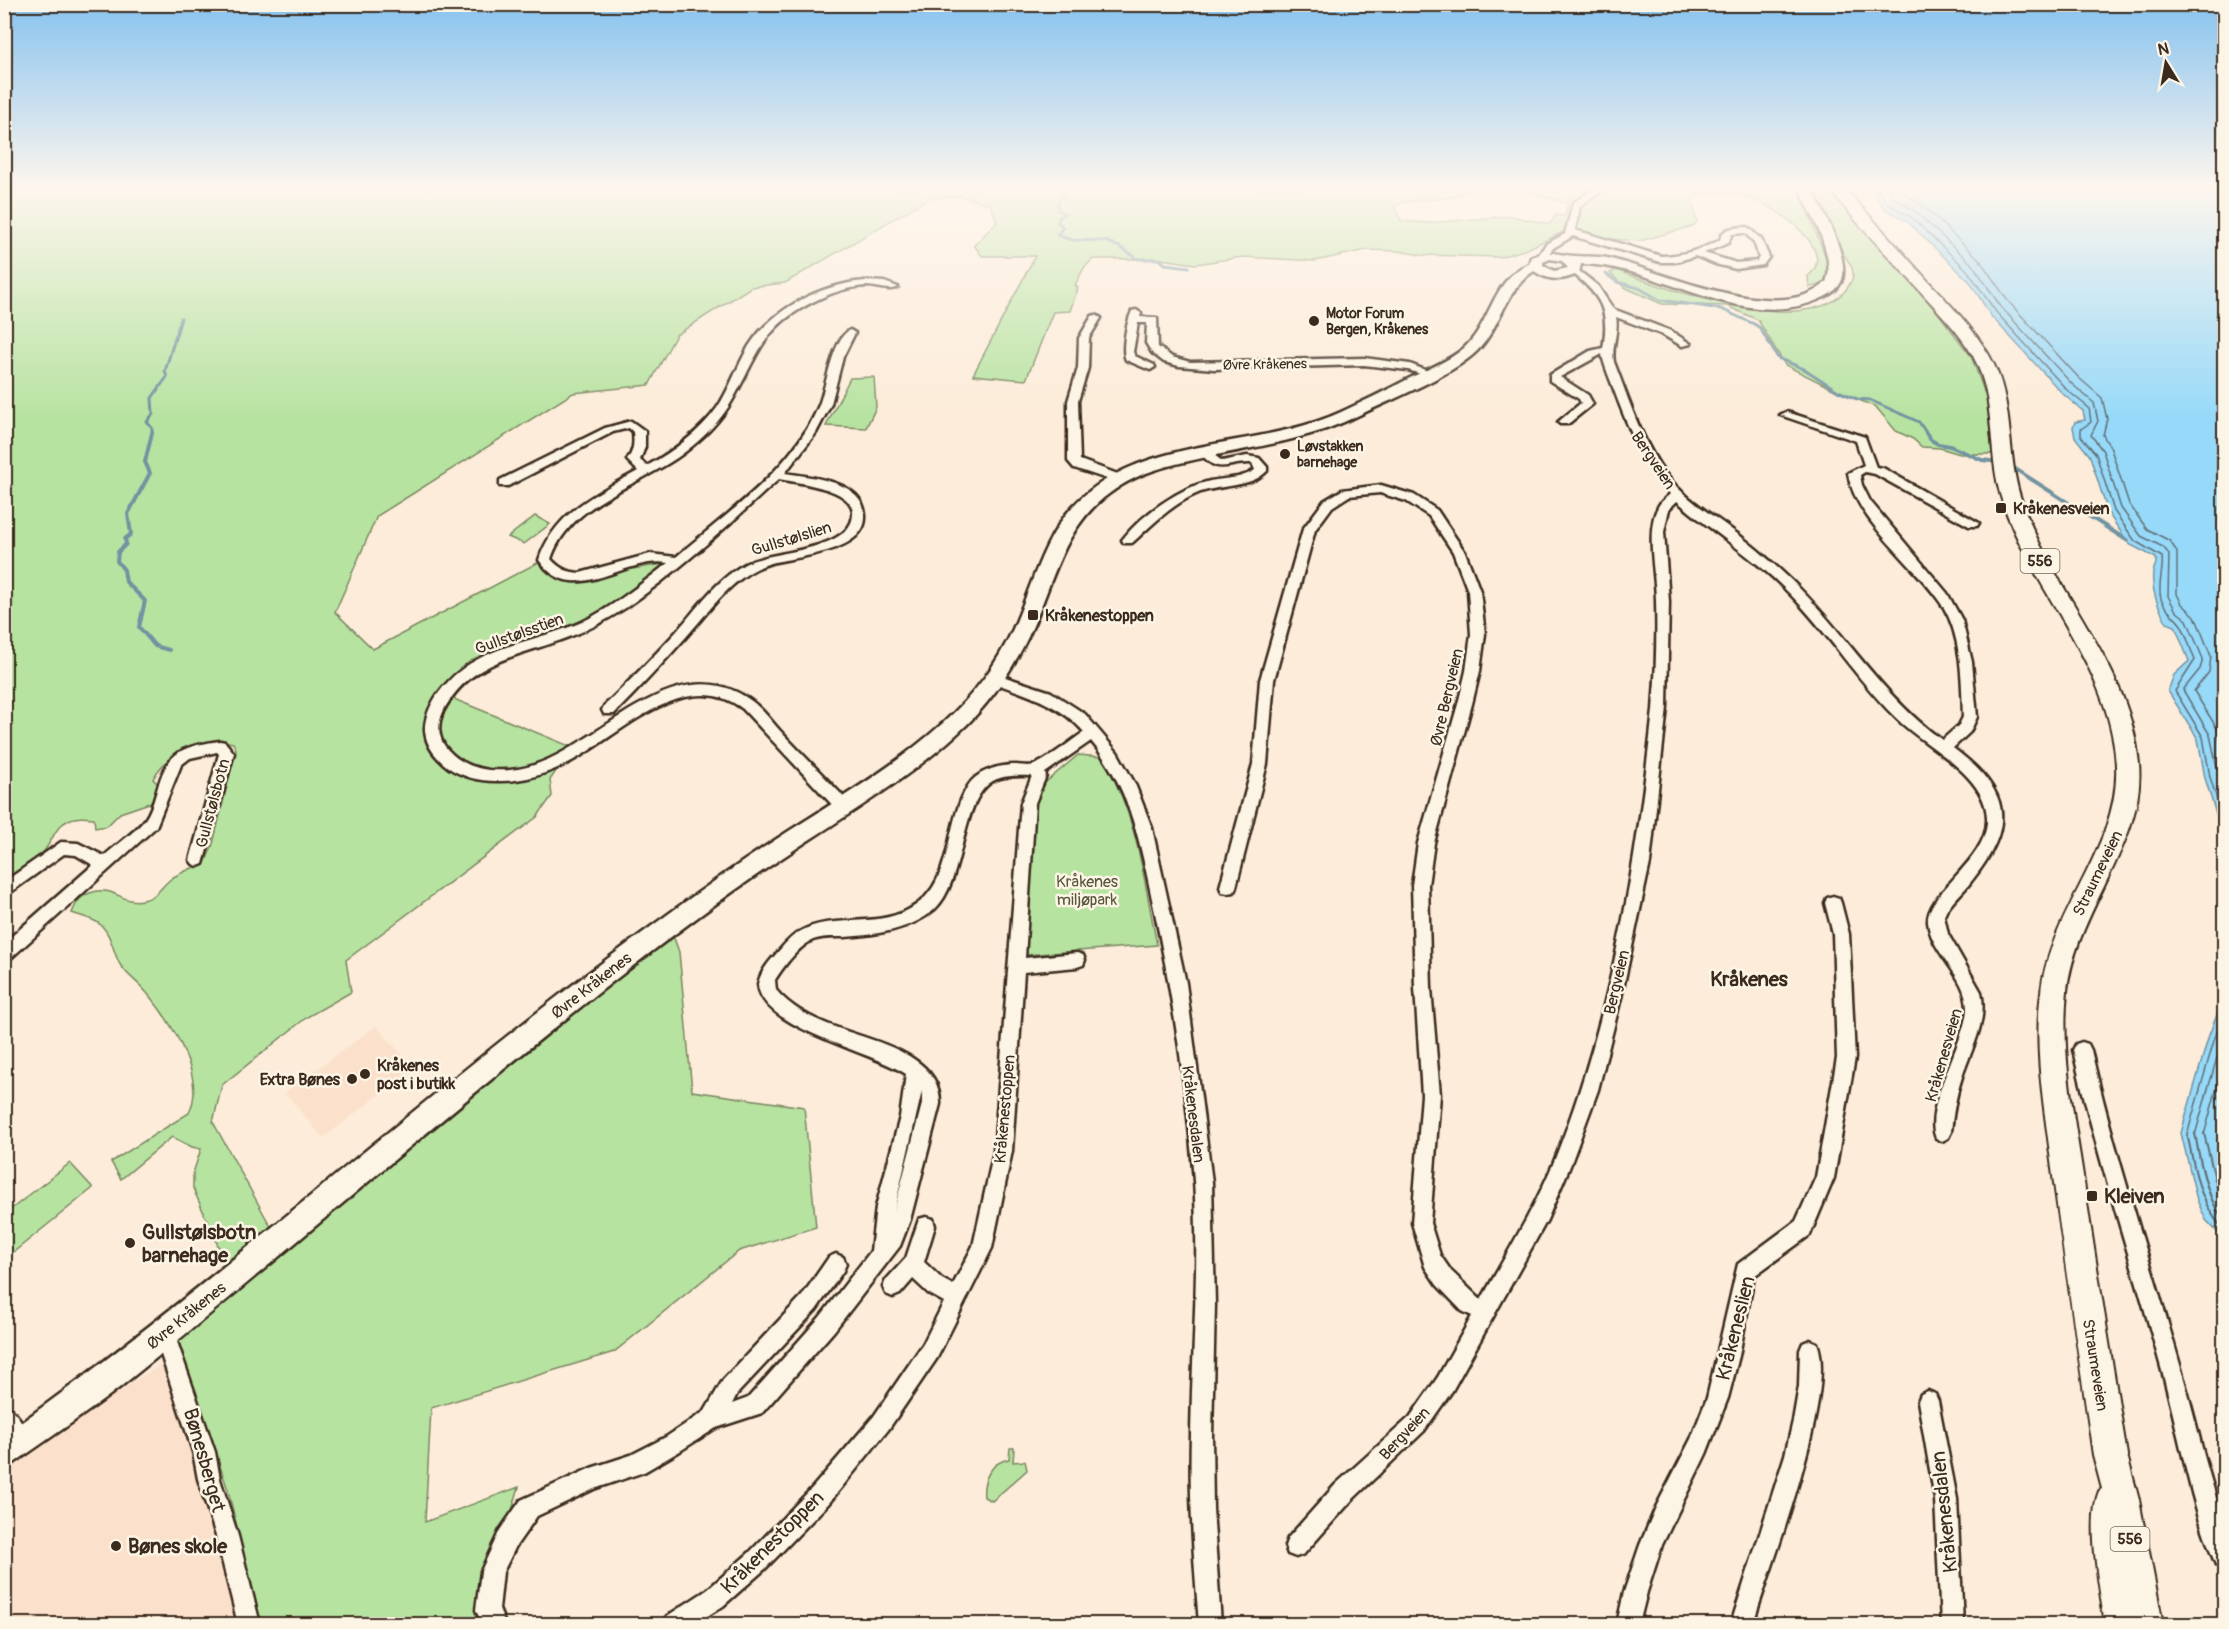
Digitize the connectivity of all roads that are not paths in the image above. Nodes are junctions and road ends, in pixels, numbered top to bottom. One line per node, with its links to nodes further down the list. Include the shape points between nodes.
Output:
1 (1539, 265): 18 (main road, Øvre Kråkenes, via 1510,287 1477,343)
2 (1562, 265): 10 (main road)
3 (1562, 265): 10 (main road)
4 (1594, 265): 8 (main road, via 1619,267 1742,301 1776,303 1814,297 1829,288 1836,278)
5 (1594, 265): 10 (main road)
6 (1733, 265): 7 (street)
7 (1751, 265)
8 (1834, 265)
9 (1905, 265): 59 (main road, Straumeveien / 556, via 1954,319 1986,364 2001,411 2004,469 2011,501 2104,681 2123,735 2128,766 2124,812 2113,844 2063,947 2052,1026 2059,1108)
10 (1573, 270): 12 (street)
11 (893, 286): 23 (street, via 842,286 794,307 753,348 726,404 709,424)
12 (1610, 311): 15 (street); 16 (street, Bergveien, via 1612,328)
13 (1096, 318): 25 (street, via 1084,338 1083,368 1073,401 1074,461)
14 (850, 333): 24 (street, via 838,357 825,404 810,433)
15 (1686, 344)
16 (1606, 350): 20 (street, via 1555,375 1558,383 1584,397 1587,404); 27 (street, Bergveien, via 1635,434)
17 (1150, 367): 18 (street, Øvre Kråkenes, via 1130,358 1128,352 1133,341 1134,316 1153,320 1150,337 1155,350 1167,359 1185,363 1378,363)
18 (1430, 374): 21 (main road, Øvre Kråkenes, via 1305,432)
19 (1786, 415): 22 (street, via 1861,439)
20 (1564, 422)
21 (1205, 452): 25 (main road, Øvre Kråkenes, via 1154,464); 29 (street, via 1218,464 1255,460 1261,471 1252,477 1190,492)
22 (1871, 469): 28 (street); 34 (street, via 1854,473 1858,489 1892,538 1948,603 1958,627 1970,717 1965,728)
23 (646, 472): 26 (street, via 633,460 638,456 639,431 631,424 623,424); 30 (street, via 563,525 546,550 545,560 554,571 573,576 591,576 652,558)
24 (777, 475): 30 (street); 32 (street, Gullstølslien, via 844,491 859,511 853,530 829,547 768,560 736,575)
25 (1119, 479): 31 (main road, Øvre Kråkenes, via 1077,512 1062,536 1020,635)
26 (504, 483)
27 (1677, 494): 34 (street, Kråkenesveien, via 1783,579 1890,704); 52 (street, Bergveien, via 1663,508 1658,531 1664,635 1657,739 1642,863 1613,998 1589,1090 1561,1166 1523,1247)
28 (1974, 523)
29 (1128, 540)
30 (678, 562): 36 (street, Gullstølsstien, via 588,624 467,670 439,703 431,725 433,742 462,769 488,776 510,775 543,768 577,752 672,694 715,689 736,697 754,712)
31 (996, 679): 33 (street, Kråkenesdalen, via 1046,696 1067,708); 36 (main road, Øvre Kråkenes, via 953,726 896,773)
32 (609, 711)
33 (1093, 734): 35 (street); 65 (street, Kråkenesdalen, via 1128,784 1144,828 1178,983 1203,1182 1202,1457)
34 (1943, 748): 46 (street, Kråkenesveien, via 1983,787 1996,819 1983,853 1936,916 1940,934 1976,1003 1950,1085)
35 (1036, 771): 44 (street, Kråkenestoppen, via 1039,776 1028,803); 57 (street, via 997,771 971,791 950,871 940,892 924,909 891,924 809,934 797,942 768,979 766,988 771,996 798,1020 860,1043 923,1077 932,1091 931,1104 894,1239 756,1406)
36 (843, 807): 53 (main road, Øvre Kråkenes, via 665,928 552,1015)
37 (198, 860): 38 (street, Gullstølsbotn, via 227,753 220,746 179,756 151,823)
38 (105, 864): 40 (street, via 78,849 61,848); 42 (street, Gullstølsbotn)
39 (1228, 887): 52 (street, Øvre Bergveien, via 1260,764 1271,661 1309,529 1328,504 1346,493 1374,489 1410,498 1439,520 1459,552 1474,591 1478,634 1465,705 1426,843 1420,885 1431,1095 1421,1223 1432,1260 1444,1278 1461,1297)
40 (4, 891)
41 (1833, 903): 66 (street, Kråkeneslien, via 1841,934 1846,1058 1825,1178 1803,1228 1745,1271 1731,1352 1715,1406 1650,1544)
42 (4, 954)
43 (1077, 960): 44 (street)
44 (1015, 966): 51 (street, Kråkenestoppen, via 1003,1151 982,1248)
45 (2082, 1050): 61 (street, via 2099,1129)
46 (1942, 1132)
47 (926, 1226): 49 (street)
48 (836, 1264): 57 (street, via 809,1303 730,1386)
49 (913, 1265): 50 (street); 51 (street, via 935,1286)
50 (893, 1287)
51 (956, 1298): 64 (street, Kråkenestoppen, via 916,1374 821,1495 716,1598)
52 (1485, 1313): 60 (street, Bergveien, via 1417,1424 1344,1492)
53 (164, 1333): 58 (main road, Øvre Kråkenes); 62 (street, Bønesberget, via 204,1452)
54 (1810, 1350): 67 (street, via 1806,1416)
55 (1928, 1401): 68 (street, Kråkenesdalen, via 1946,1499)
56 (4, 1415): 58 (street)
57 (712, 1418): 63 (street, via 636,1464 591,1479 529,1508 492,1571 487,1610)
58 (13, 1447)
59 (2110, 1455): 69 (main road, Straumeveien / 556, via 2113,1548); 70 (main road, Straumeveien / 556)
60 (1296, 1546)
61 (2224, 1557)
62 (249, 1624)
63 (494, 1624)
64 (675, 1624)
65 (1210, 1624)
66 (1628, 1624)
67 (1742, 1624)
68 (1952, 1624)
69 (2123, 1624)
70 (2145, 1624)

